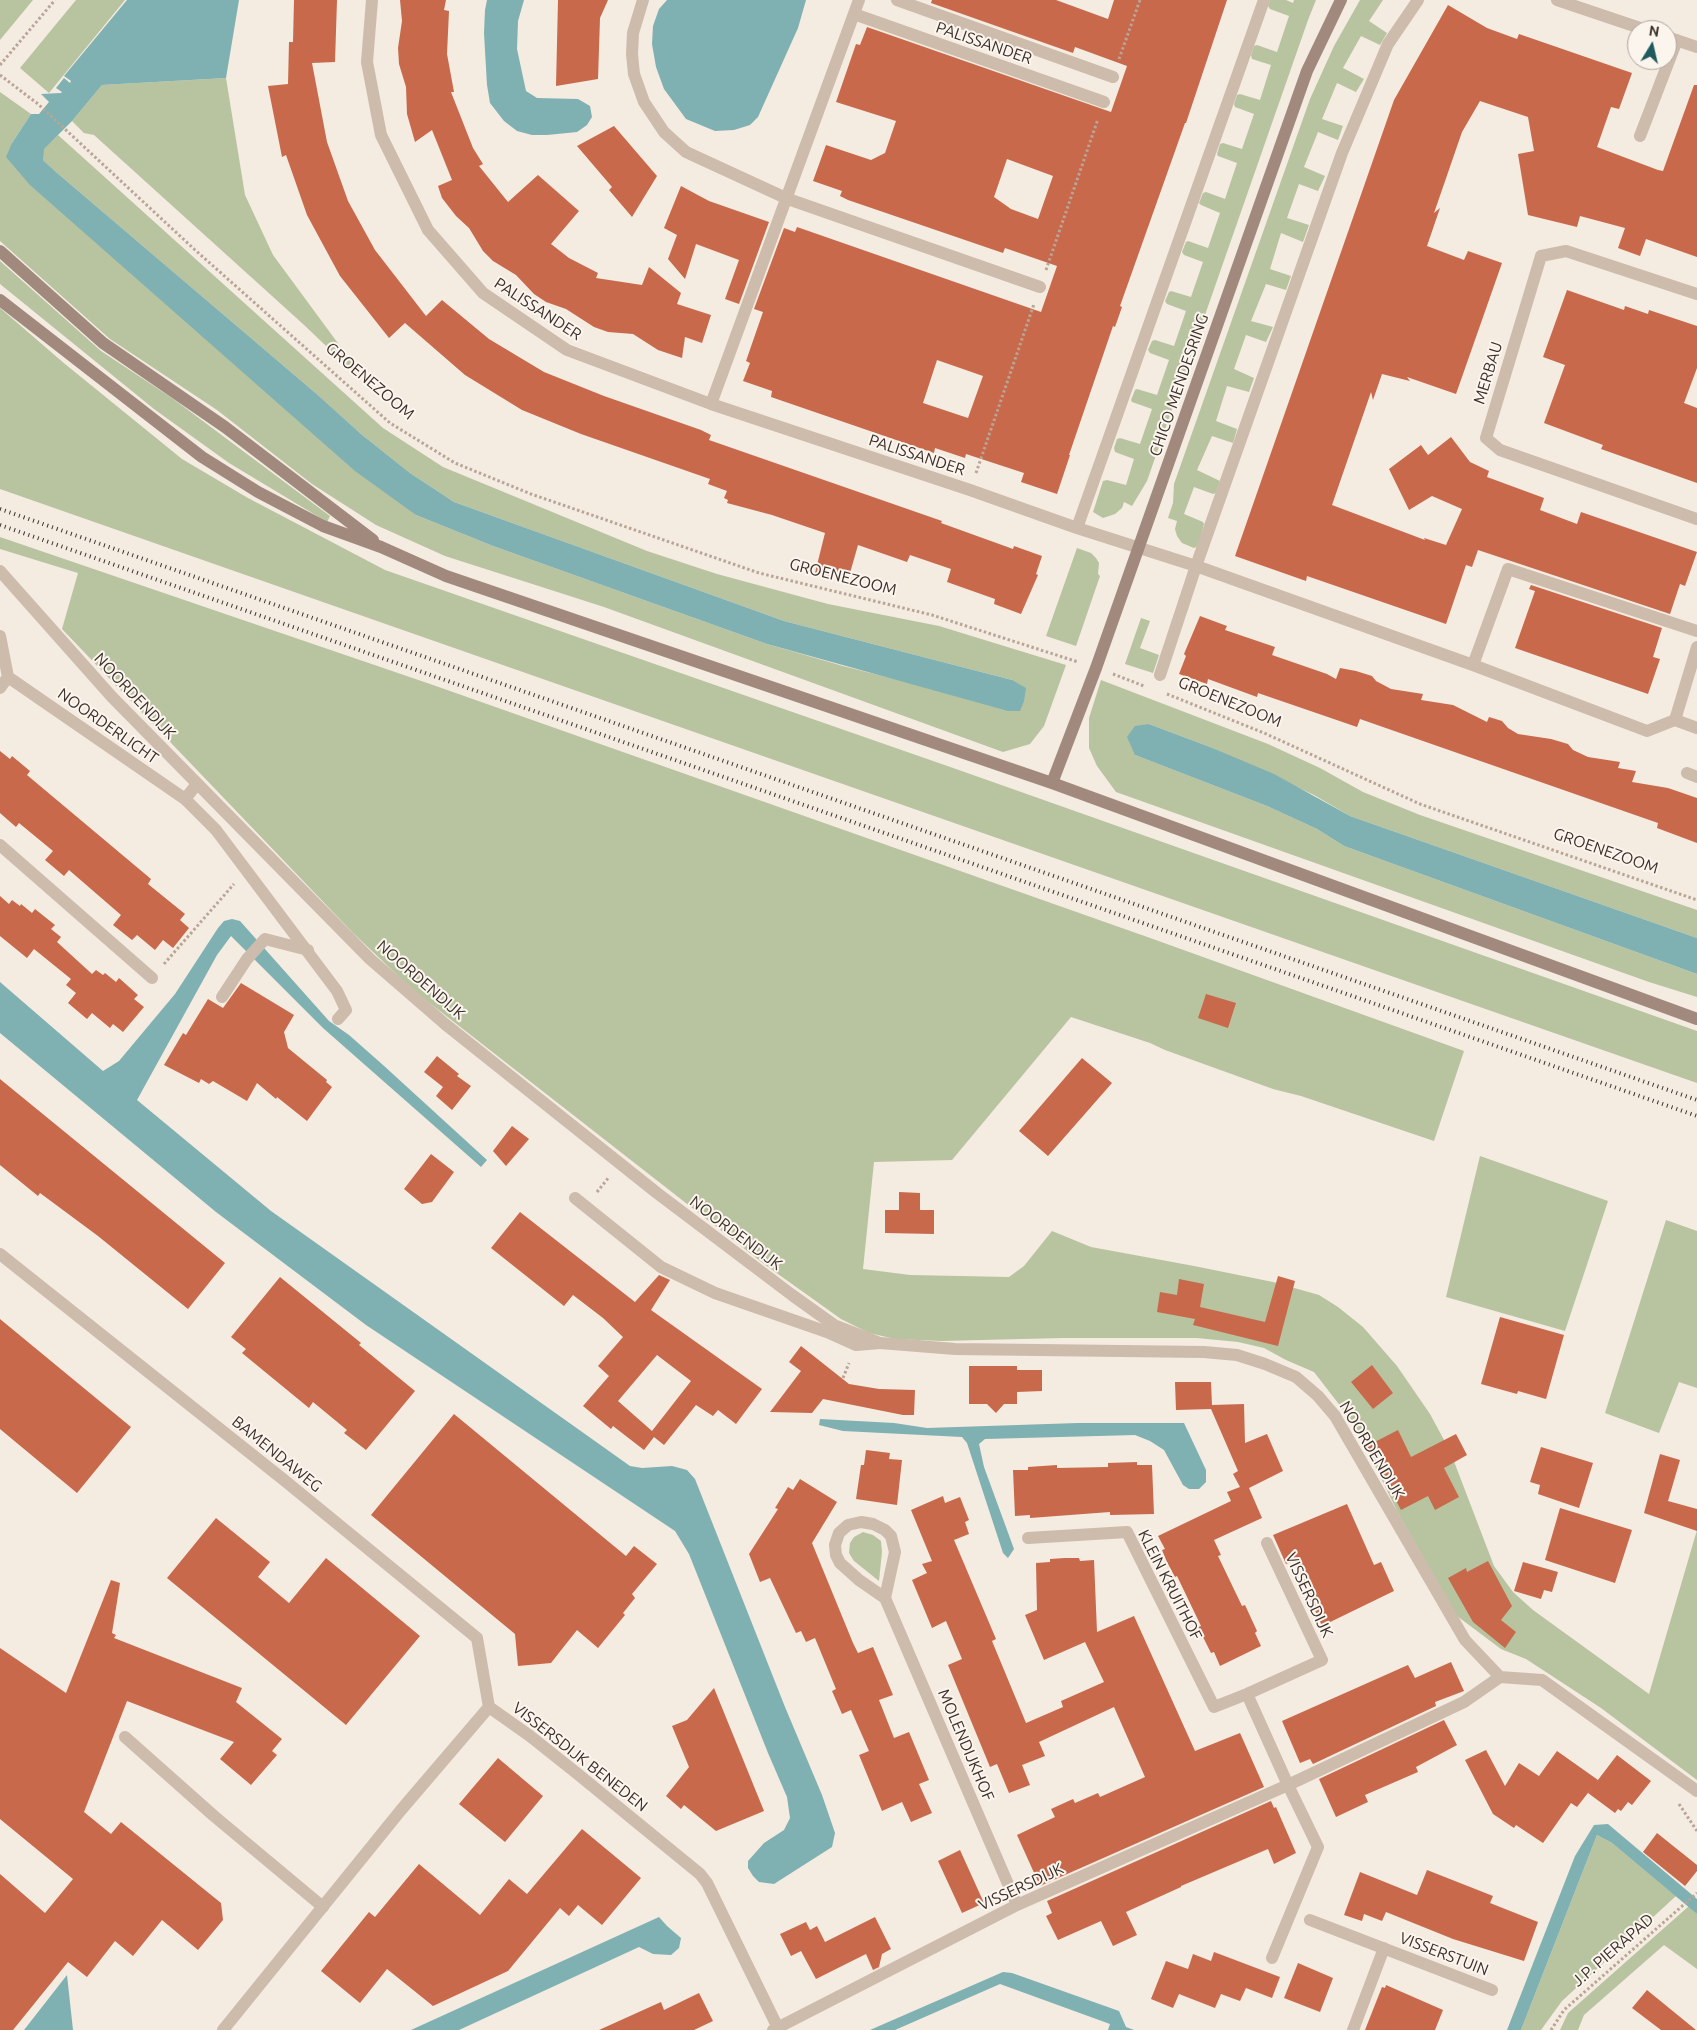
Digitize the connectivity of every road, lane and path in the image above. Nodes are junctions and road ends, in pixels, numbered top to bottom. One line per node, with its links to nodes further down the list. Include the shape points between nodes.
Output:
1 (55, 0): 16 (path)
2 (372, 0): 27 (street, PALISSANDER, via 367,62 381,135 428,230 483,293 566,350)
3 (642, 0): 22 (street, via 633,33 634,74 644,102 664,132 686,152)
4 (859, 0): 12 (street)
5 (897, 0): 19 (street, PALISSANDER)
6 (1140, 0): 19 (path)
7 (1264, 0): 30 (street)
8 (1341, 0): 32 (street, CHICO MENDESRING, via 1306,71)
9 (1418, 0): 33 (street, via 1388,44 1342,153)
10 (1557, 0): 11 (street)
11 (1587, 5): 13 (street)
12 (854, 14): 20 (street, PALISSANDER); 22 (street)
13 (1627, 22)
14 (1677, 41): 15 (street)
15 (1697, 47)
16 (0, 65)
17 (1662, 70): 21 (street)
18 (0, 75): 39 (path, GROENEZOOM, via 38,104 194,249 390,423 455,463 531,494 758,573 932,615)
19 (1113, 77)
20 (1104, 102): 24 (path, PALISSANDER)
21 (1640, 136)
22 (788, 198): 24 (street); 27 (street)
23 (0, 251): 31 (street, via 103,343 225,426)
24 (1040, 287): 28 (path, PALISSANDER)
25 (1697, 294): 29 (street, MERBAU, via 1566,251 1541,256 1486,438 1500,450)
26 (0, 300): 31 (street, via 202,457 258,492 323,526)
27 (711, 404): 28 (street, PALISSANDER)
28 (970, 490): 30 (street, PALISSANDER)
29 (1697, 519)
30 (1077, 528): 32 (street, PALISSANDER)
31 (381, 547): 47 (street, via 446,576)
32 (1139, 547): 33 (street); 39 (street, CHICO MENDESRING)
33 (1196, 566): 38 (street); 40 (street)
34 (0, 571): 48 (street, NOORDENDIJK, via 7,585)
35 (1697, 631): 38 (street, via 1508,568)
36 (0, 636): 41 (street)
37 (1697, 647): 45 (street)
38 (1473, 665): 45 (street, via 1647,731)
39 (1096, 668): 42 (path, GROENEZOOM); 47 (street, CHICO MENDESRING)
40 (1160, 675)
41 (8, 677): 43 (street); 49 (street, NOORDERLICHT)
42 (1146, 686)
43 (0, 688)
44 (1164, 693): 53 (path, GROENEZOOM, via 1264,733 1420,804)
45 (1675, 720): 46 (street)
46 (1697, 728)
47 (1052, 783): 58 (street)
48 (197, 784): 49 (street); 51 (street, NOORDENDIJK)
49 (185, 799): 51 (street, NOORDENDIJK)
50 (0, 845): 55 (street)
51 (254, 864): 54 (street, NOORDENDIJK); 59 (street, NOORDENDIJK)
52 (225, 892): 55 (path)
53 (1697, 900)
54 (308, 950): 56 (street, via 265,939 247,959); 57 (street, NOORDENDIJK, via 337,991 346,1010)
55 (152, 978)
56 (222, 997)
57 (338, 1019)
58 (1697, 1019)
59 (619, 1162): 61 (path); 63 (street, NOORDENDIJK, via 834,1325)
60 (575, 1198): 61 (street, NOORDENDIJK)
61 (587, 1206): 64 (street, NOORDENDIJK, via 661,1267 715,1293 827,1332)
62 (0, 1254): 71 (street, BAMENDAWEG, via 477,1638)
63 (880, 1343): 64 (street, NOORDENDIJK); 69 (street, NOORDENDIJK, via 955,1349 1204,1352 1237,1355 1296,1377 1335,1416 1464,1640)
64 (854, 1348): 65 (path)
65 (843, 1378)
66 (1028, 1538): 70 (street, KLEIN KRUITHOF, via 1127,1532 1214,1707)
67 (1266, 1543): 70 (street, VISSERSDIJK, via 1322,1660)
68 (885, 1598): 68 (street, via 895,1552 891,1536 872,1524 848,1525 839,1533 835,1544 840,1563); 76 (street, MOLENDIJKHOF)
69 (1500, 1677): 73 (street, VISSERSDIJK, via 1464,1702); 74 (street, via 1542,1680)
70 (1247, 1694): 73 (street)
71 (489, 1707): 77 (street, VISSERSDIJK BENEDEN); 82 (street, VISSERSDIJK BENEDEN, via 572,1769 700,1874)
72 (125, 1737): 77 (street)
73 (1288, 1786): 76 (street, VISSERSDIJK); 80 (street, via 1318,1848)
74 (1697, 1791)
75 (1697, 1893): 85 (path, J.P. PIERAPAD, via 1564,2010)
76 (1017, 1905): 82 (street, VISSERSDIJK)
77 (322, 1907): 83 (street, VISSERSDIJK BENEDEN)
78 (1310, 1920): 79 (street, VISSERSTUIN)
79 (1384, 1948): 81 (street, VISSERSTUIN); 84 (street, VISSERSTUIN)
80 (1272, 1958)
81 (1492, 1990)
82 (775, 2029)
83 (223, 2030)
84 (1353, 2030)
85 (1551, 2030)

